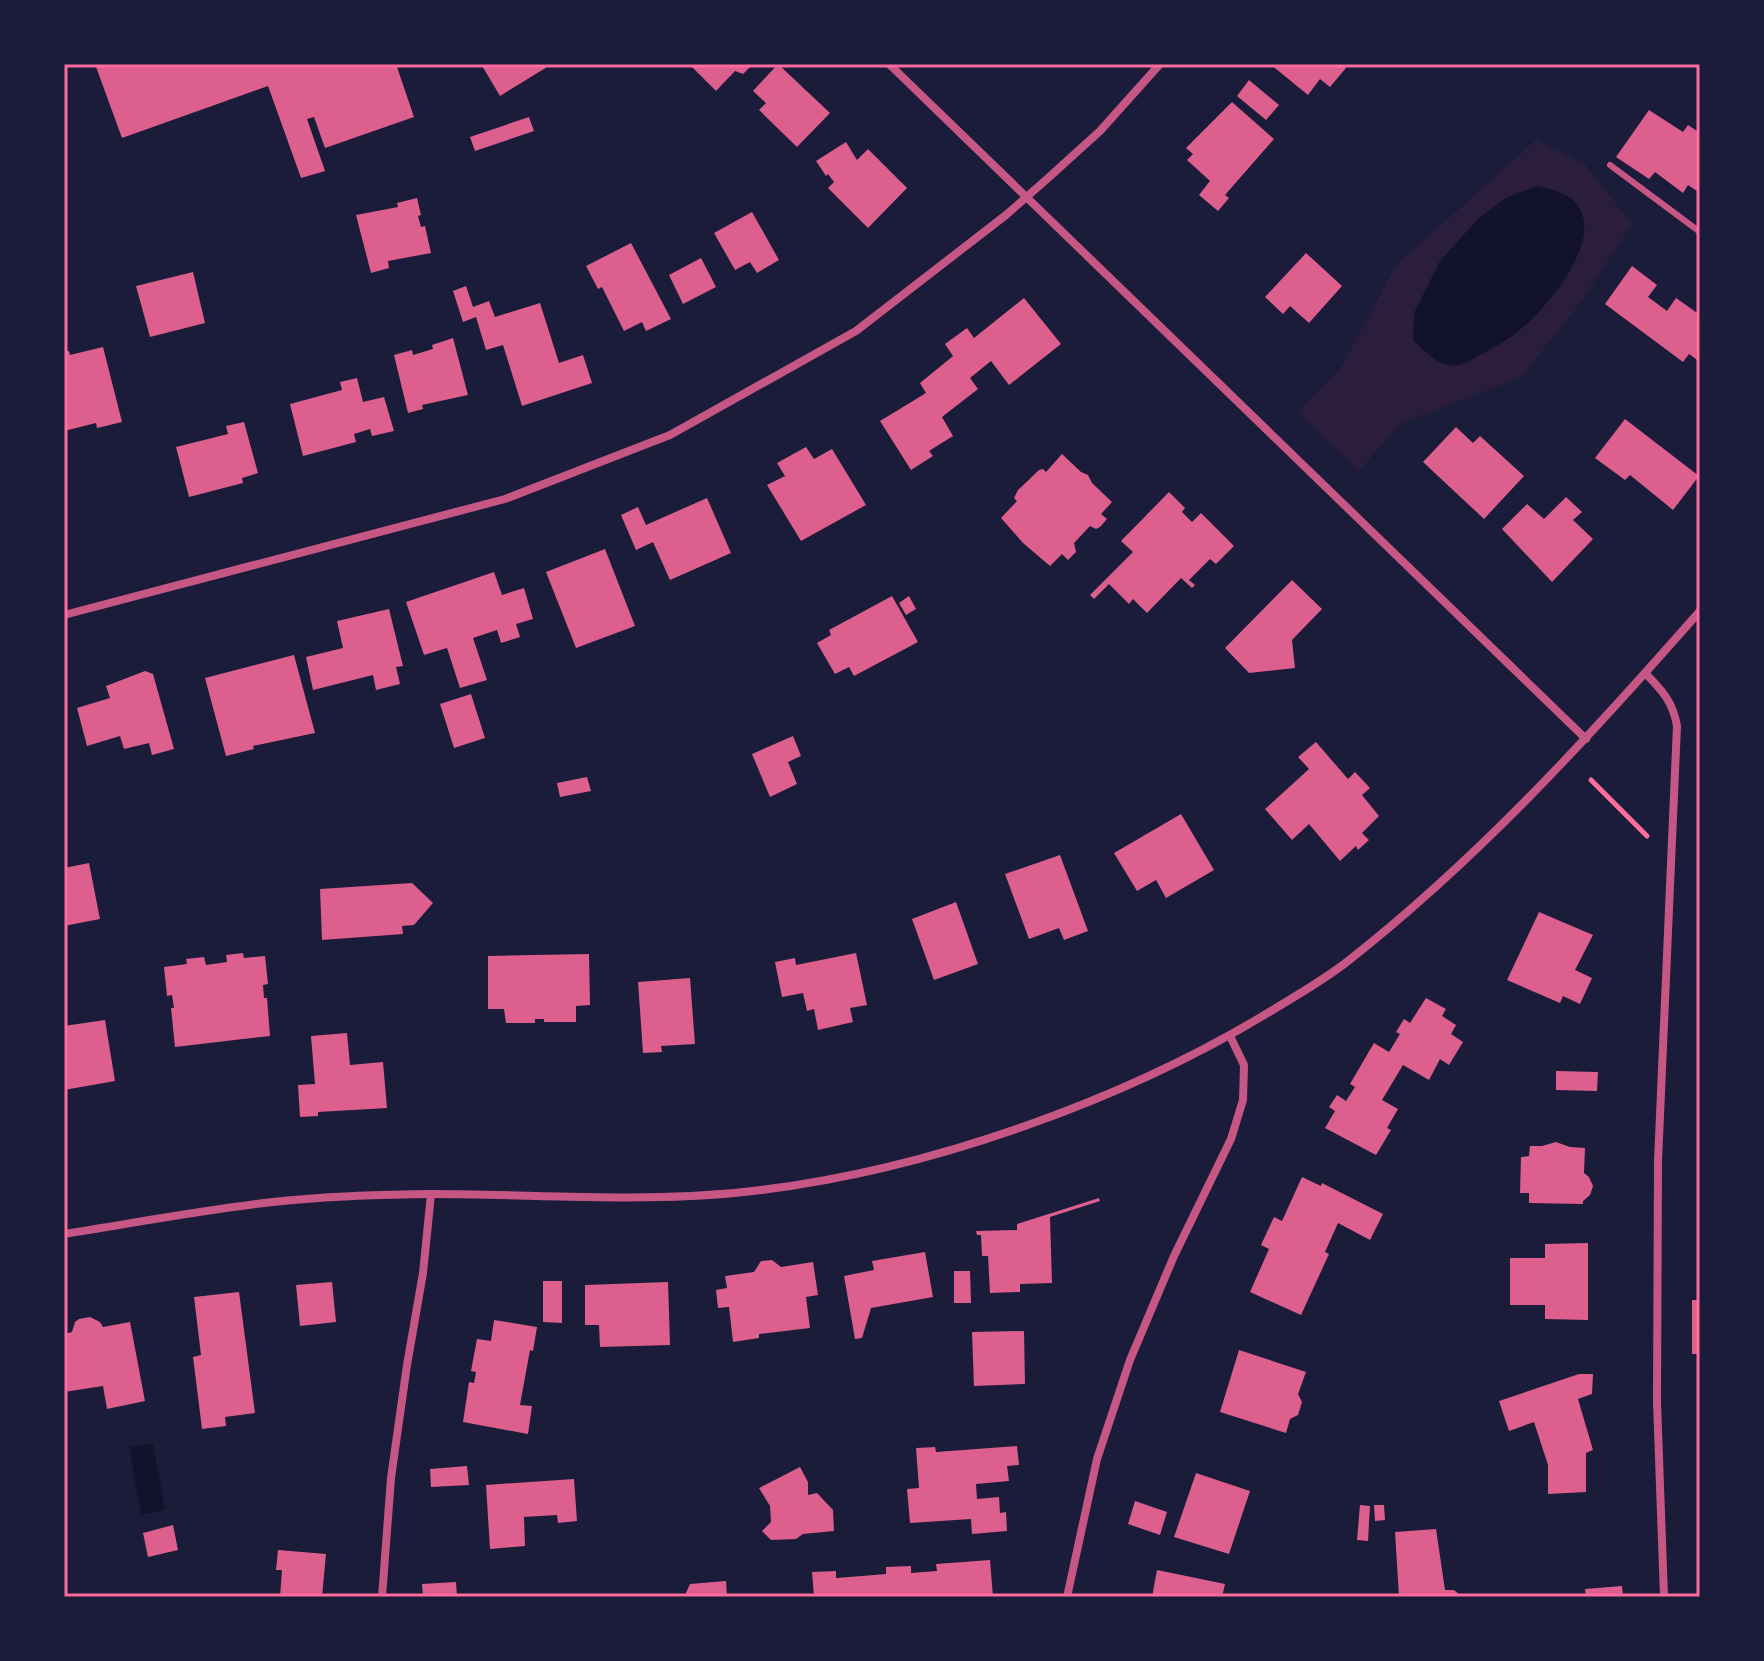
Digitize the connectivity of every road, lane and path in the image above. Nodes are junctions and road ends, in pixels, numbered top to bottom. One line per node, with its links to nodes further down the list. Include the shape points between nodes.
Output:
1 (889, 64): 4 (street)
2 (1160, 64): 4 (street, via 1100,131)
3 (1610, 165): 5 (lane)
4 (1026, 197): 7 (street, via 856,331 670,435 505,499); 9 (street)
5 (1700, 232)
6 (1700, 611): 8 (street)
7 (64, 615)
8 (1645, 673): 9 (street); 17 (street, via 1667,695 1677,726 1658,1161 1657,1402)
9 (1586, 739): 12 (street, via 1510,818 1346,963)
10 (1591, 780): 11 (path)
11 (1652, 841)
12 (1230, 1036): 13 (street, via 1080,1104 870,1173 759,1191 674,1197); 16 (street, via 1244,1065 1243,1100 1231,1139 1130,1360 1097,1459)
13 (431, 1194): 14 (street, via 276,1201); 15 (street, via 391,1478)
14 (64, 1234)
15 (382, 1597)
16 (1067, 1597)
17 (1664, 1597)

